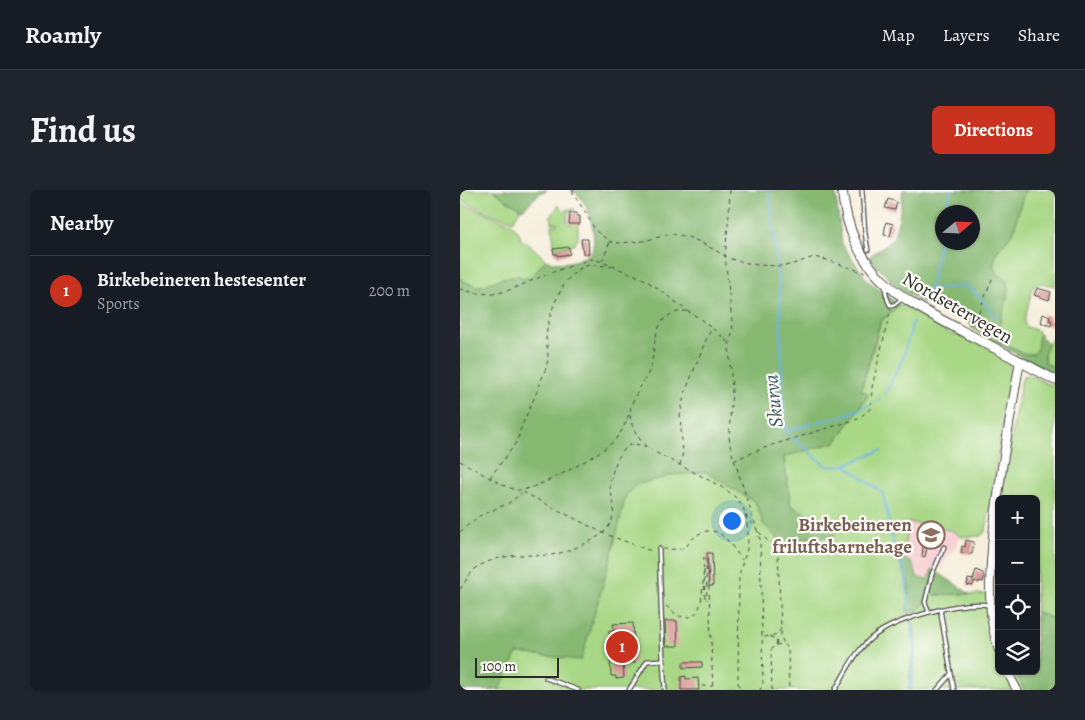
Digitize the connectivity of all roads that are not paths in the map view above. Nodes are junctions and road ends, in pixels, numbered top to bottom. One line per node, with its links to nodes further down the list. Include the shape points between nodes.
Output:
1 (842, 190): 4 (main road, Nordsetervegen, via 847,220 858,246)
2 (862, 190): 3 (lane)
3 (868, 250)
4 (886, 284): 5 (main road, Nordsetervegen); 5 (lane, via 890,305)
5 (903, 297): 6 (main road, Nordsetervegen)
6 (1020, 361): 7 (main road, Nordsetervegen); 10 (street, via 995,518)
7 (1055, 380)
8 (944, 547): 12 (lane, via 932,574 925,602)
9 (658, 550): 14 (lane)
10 (991, 605): 11 (lane); 13 (street)
11 (940, 609): 12 (lane); 15 (lane)
12 (929, 612): 21 (lane, via 875,635 860,649)
13 (995, 632)
14 (663, 660): 19 (lane, via 647,661); 20 (lane)
15 (951, 674): 22 (lane); 23 (lane)
16 (1009, 675): 24 (street)
17 (546, 678): 18 (lane)
18 (578, 690)
19 (630, 690)
20 (665, 690)
21 (835, 690)
22 (937, 690)
23 (954, 690)
24 (1017, 690)

